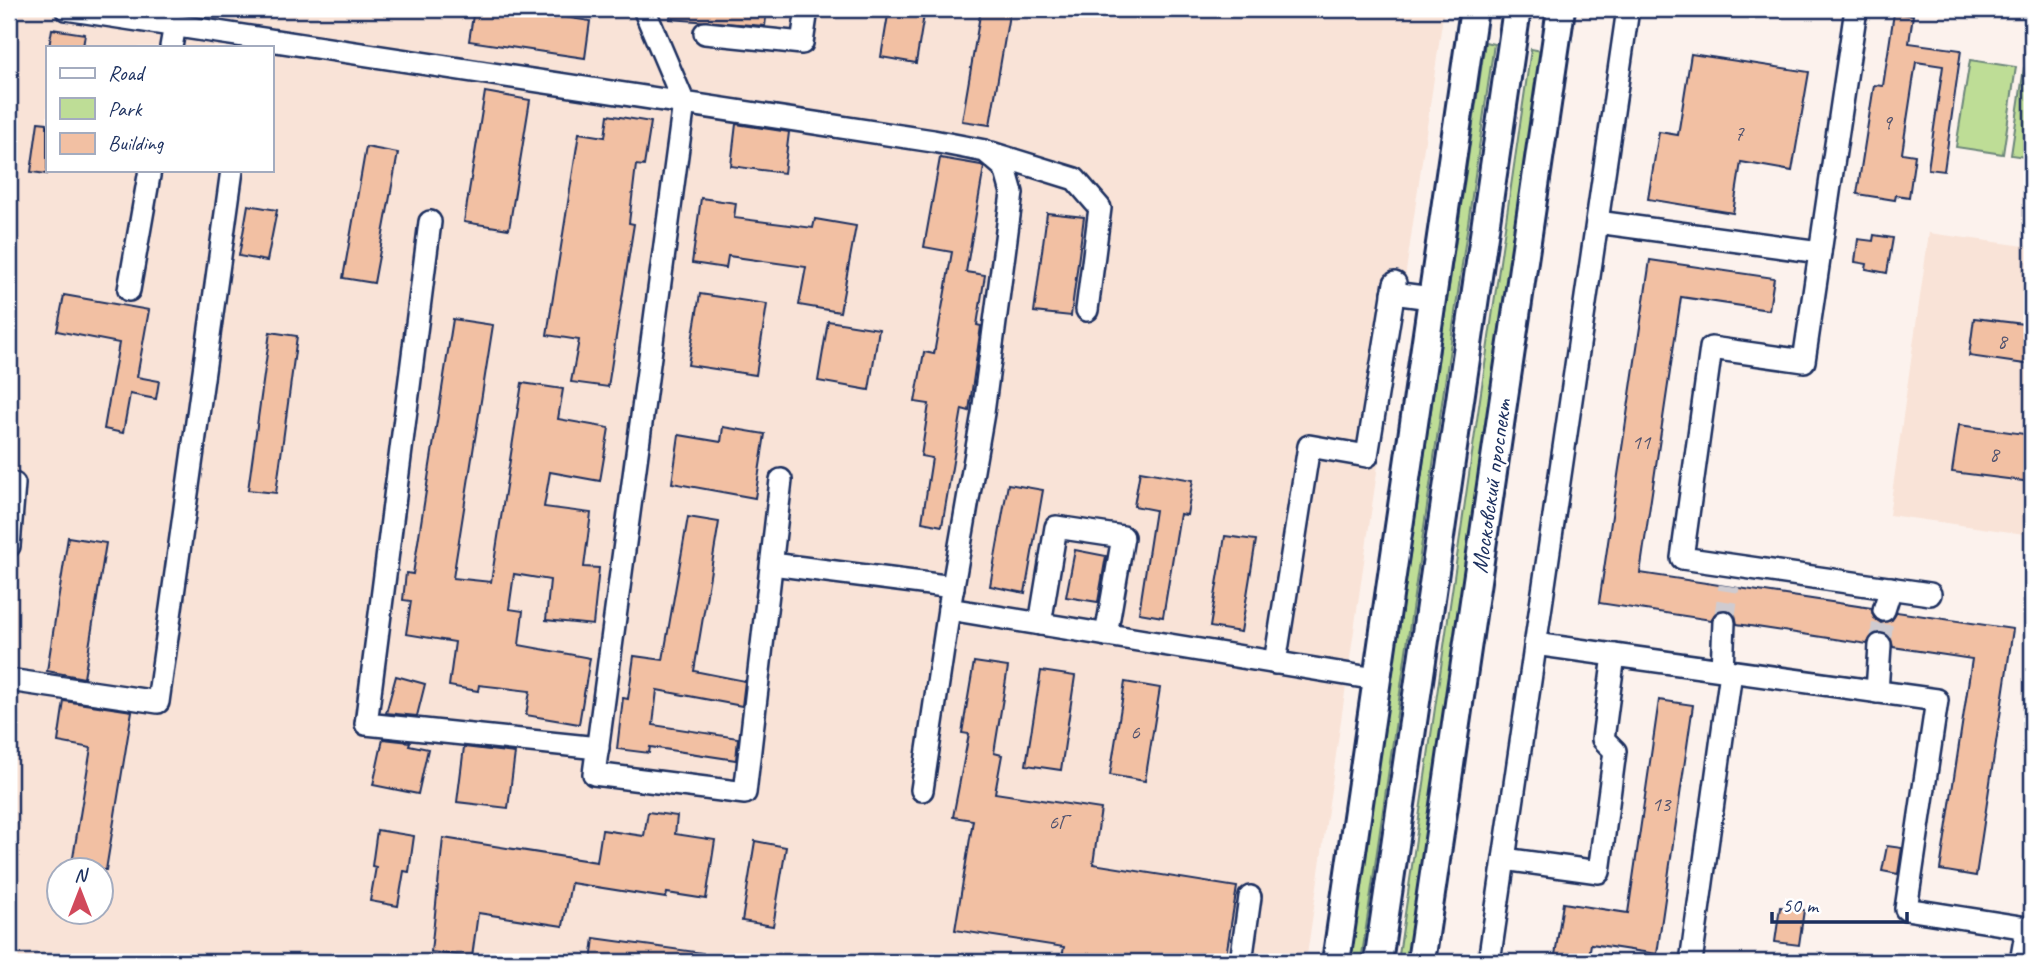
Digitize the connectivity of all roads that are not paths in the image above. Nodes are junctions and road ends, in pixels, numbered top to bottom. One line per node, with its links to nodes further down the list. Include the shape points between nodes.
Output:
1 (66, 9): 9 (street)
2 (644, 9): 13 (street)
3 (807, 9): 10 (street, via 803,43)
4 (1474, 9): 21 (main road)
5 (1517, 9): 49 (main road, Московский проспект)
6 (1561, 9): 50 (main road, Московский проспект)
7 (1628, 9): 18 (street)
8 (1856, 9): 19 (street)
9 (175, 25): 11 (street); 12 (street)
10 (705, 33)
11 (249, 42): 13 (street)
12 (171, 46)
13 (684, 103): 14 (street); 43 (street)
14 (985, 151): 22 (street, via 1075,178 1100,208); 27 (street, via 1006,168 1012,193 983,413)
15 (150, 172): 20 (street)
16 (232, 172): 40 (street, via 158,702)
17 (430, 222): 43 (street, via 366,724)
18 (1597, 222): 19 (street); 35 (street)
19 (1820, 252): 28 (street, via 1804,361 1711,348 1682,558 1732,576)
20 (128, 290)
21 (1432, 298): 38 (street, via 1394,288 1367,456 1310,446); 41 (main road)
22 (1087, 310)
23 (781, 480): 26 (street)
24 (9, 482): 25 (street, via 14,484)
25 (9, 546)
26 (772, 564): 27 (street); 43 (street, via 745,793 594,774)
27 (953, 587): 30 (street)
28 (1891, 588): 29 (street); 31 (street)
29 (1930, 594)
30 (949, 609): 33 (street); 44 (street)
31 (1884, 610)
32 (1724, 622): 39 (street)
33 (1040, 624): 34 (street); 34 (street, via 1056,527 1123,537)
34 (1106, 635): 38 (street)
35 (1535, 644): 37 (street); 45 (street)
36 (1880, 645): 42 (street)
37 (1614, 655): 39 (street); 45 (street, via 1603,739 1615,751 1599,872)
38 (1275, 663): 41 (street)
39 (1727, 671): 42 (street); 52 (street)
40 (9, 680)
41 (1376, 680): 48 (main road)
42 (1877, 692): 53 (street, via 1937,700 1906,909 2027,928)
43 (598, 748)
44 (922, 790)
45 (1504, 859): 51 (street)
46 (1250, 897): 47 (street)
47 (1241, 962)
48 (1336, 962)
49 (1378, 962)
50 (1421, 962)
51 (1489, 962)
52 (1691, 962)
53 (2021, 962)

